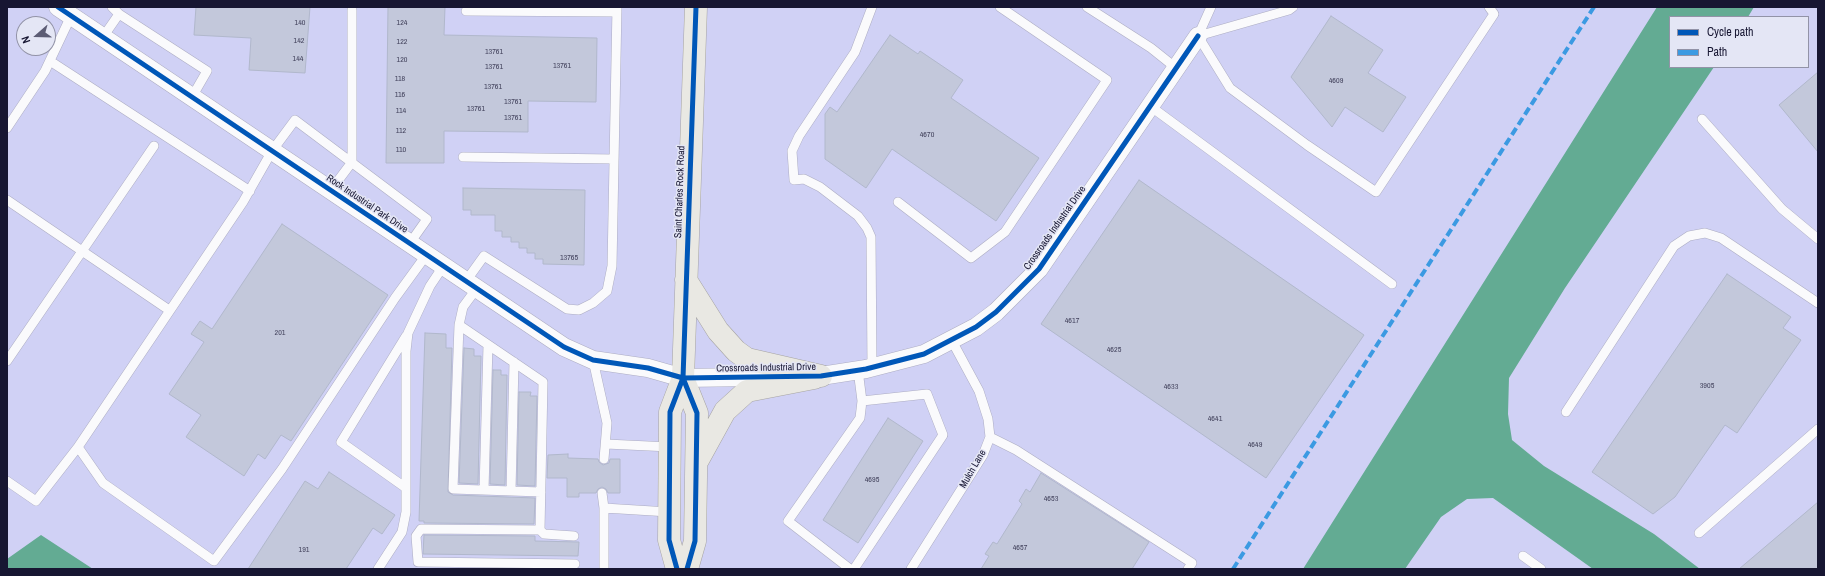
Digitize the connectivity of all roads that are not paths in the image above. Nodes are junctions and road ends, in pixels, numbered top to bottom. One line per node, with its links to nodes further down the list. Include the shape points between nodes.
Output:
1 (112, 7): 13 (lane)
2 (696, 7): 36 (main road, Saint Charles Rock Road)
3 (872, 7): 48 (lane, via 855,52 799,136 792,151 794,180 804,179 820,187 858,216 867,228 870,237)
4 (1000, 7): 30 (lane, via 1107,80 1005,232 971,258)
5 (1087, 7): 17 (lane, via 1151,48)
6 (1211, 7): 14 (lane)
7 (1293, 7): 14 (lane)
8 (1489, 7): 14 (lane, via 1494,14 1376,192 1230,88)
9 (617, 9): 12 (lane); 25 (lane)
10 (67, 10): 15 (street, Rock Industrial Park Drive); 16 (lane)
11 (352, 10): 26 (lane)
12 (466, 11)
13 (120, 14): 15 (lane); 18 (lane, via 207,71)
14 (1198, 36): 17 (street, Crossroads Industrial Drive)
15 (103, 37): 18 (street, Rock Industrial Park Drive)
16 (50, 61): 21 (lane); 28 (lane)
17 (1176, 68): 19 (street, Crossroads Industrial Drive)
18 (192, 97): 23 (street, Rock Industrial Park Drive)
19 (1150, 106): 38 (lane); 43 (street, Crossroads Industrial Drive, via 1039,269 996,312)
20 (1702, 119): 31 (lane, via 1782,209)
21 (7, 128)
22 (154, 146): 33 (lane)
23 (272, 151): 26 (lane, via 295,120); 27 (street, Rock Industrial Park Drive); 28 (lane)
24 (464, 157): 25 (lane)
25 (614, 159): 37 (lane, via 612,266 607,291 593,303 579,310 567,308 484,256)
26 (352, 162): 27 (lane); 32 (lane, via 427,219)
27 (331, 190): 32 (street, Rock Industrial Park Drive)
28 (250, 191): 40 (lane)
29 (7, 200): 33 (lane)
30 (898, 202)
31 (1818, 239)
32 (410, 243): 34 (street, Rock Industrial Park Drive)
33 (82, 252): 40 (lane); 46 (lane)
34 (427, 254): 35 (street, Rock Industrial Park Drive); 56 (lane, via 282,469 214,561 103,483)
35 (444, 266): 37 (street, Rock Industrial Park Drive); 42 (lane, via 430,286)
36 (686, 280): 49 (main road, via 718,331 736,351 747,358); 50 (main road, Saint Charles Rock Road)
37 (471, 284): 41 (lane); 45 (street, Rock Industrial Park Drive, via 564,347)
38 (1392, 284)
39 (1818, 303): 52 (lane, via 1721,238 1705,234 1689,236 1674,246)
40 (169, 310): 56 (lane)
41 (459, 325): 44 (lane); 62 (lane, via 453,489)
42 (408, 333): 61 (lane); 61 (lane, via 341,442)
43 (952, 341): 48 (street, Crossroads Industrial Drive, via 924,354); 54 (lane, via 978,391 988,419)
44 (488, 345): 47 (lane); 62 (lane)
45 (593, 360): 50 (street, Rock Industrial Park Drive, via 648,368); 55 (lane, via 607,423)
46 (7, 361)
47 (514, 362): 63 (lane); 64 (lane, via 543,382)
48 (865, 369): 49 (street, Crossroads Industrial Drive); 51 (lane)
49 (821, 376): 50 (street, Crossroads Industrial Drive); 59 (main road, via 747,391 725,411)
50 (683, 378): 57 (main road, Saint Charles Rock Road, via 670,412); 59 (main road, Saint Charles Rock Road, via 697,413)
51 (862, 401): 77 (lane, via 860,418 788,521); 78 (lane, via 927,394 943,435)
52 (1566, 412)
53 (1818, 429): 69 (lane)
54 (990, 436): 79 (lane, Mulch Lane, via 983,454); 80 (lane, via 1192,563)
55 (606, 444): 57 (lane); 58 (lane)
56 (78, 447): 60 (lane, via 36,501)
57 (670, 447): 67 (main road, Saint Charles Rock Road)
58 (604, 459)
59 (696, 462): 76 (main road, Saint Charles Rock Road, via 695,541)
60 (7, 481)
61 (406, 488): 73 (lane, via 406,512 402,532)
62 (484, 490): 63 (lane)
63 (511, 491): 64 (lane)
64 (541, 492): 68 (lane)
65 (602, 493): 66 (lane)
66 (604, 508): 67 (lane); 74 (lane)
67 (669, 512): 75 (main road, Saint Charles Rock Road, via 669,540)
68 (540, 530): 70 (lane, via 544,534); 72 (lane, via 421,529 416,536 418,562)
69 (1699, 533)
70 (574, 536)
71 (1523, 556): 81 (lane)
72 (575, 564)
73 (378, 569)
74 (604, 569)
75 (677, 569)
76 (687, 569)
77 (850, 569)
78 (854, 569)
79 (911, 569)
80 (1188, 569)
81 (1541, 569)

